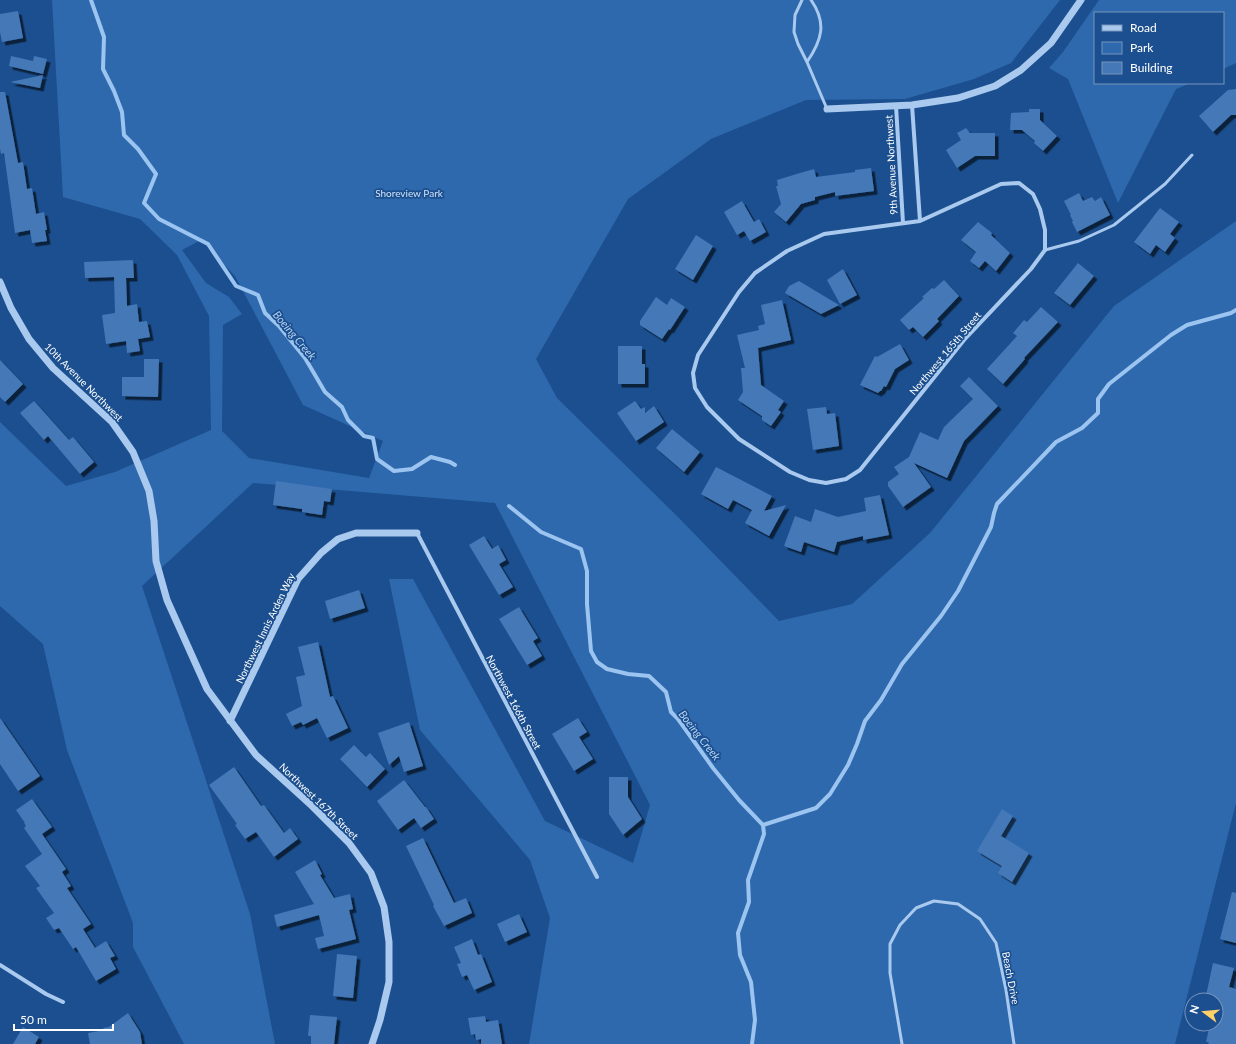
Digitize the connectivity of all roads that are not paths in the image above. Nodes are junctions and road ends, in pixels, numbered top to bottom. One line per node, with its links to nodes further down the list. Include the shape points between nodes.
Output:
1 (802, 0): 4 (lane, via 795,15 794,32)
2 (811, 0): 4 (lane, via 822,28 815,51)
3 (1081, 0): 5 (street, via 1051,43 1021,70 995,86 958,98)
4 (807, 62): 7 (lane)
5 (912, 105): 6 (street); 9 (street)
6 (896, 106): 7 (street); 10 (street, 9th Avenue Northwest)
7 (827, 109)
8 (1192, 155): 11 (lane, via 1165,184 1114,225 1079,241)
9 (920, 221): 10 (street); 11 (street, via 1001,184 1019,183 1033,194 1040,210 1045,230)
10 (903, 223): 11 (street, Northwest 165th Street, via 824,234 788,251 755,273 739,292 698,355 693,373 696,388 707,407 739,440 790,472 809,480 826,484 846,479 860,470 964,340 1031,269)
11 (1045, 250)
12 (0, 282): 14 (street, 10th Avenue Northwest, via 29,339 53,368 112,422 133,452 149,491 156,561 167,600 207,690)
13 (417, 533): 14 (street, Northwest Innis Arden Way, via 356,533 338,539 321,553 298,579); 15 (street, Northwest 166th Street)
14 (230, 721): 18 (street, Northwest 167th Street, via 256,755 349,843 371,874 384,907 389,942 389,982)
15 (597, 877)
16 (0, 965): 17 (street)
17 (62, 1002)
18 (372, 1044)
19 (902, 1044): 20 (lane, Beach Drive, via 890,973 890,944 900,925 916,908 934,901 958,904 980,919 996,943)
20 (1014, 1044)

